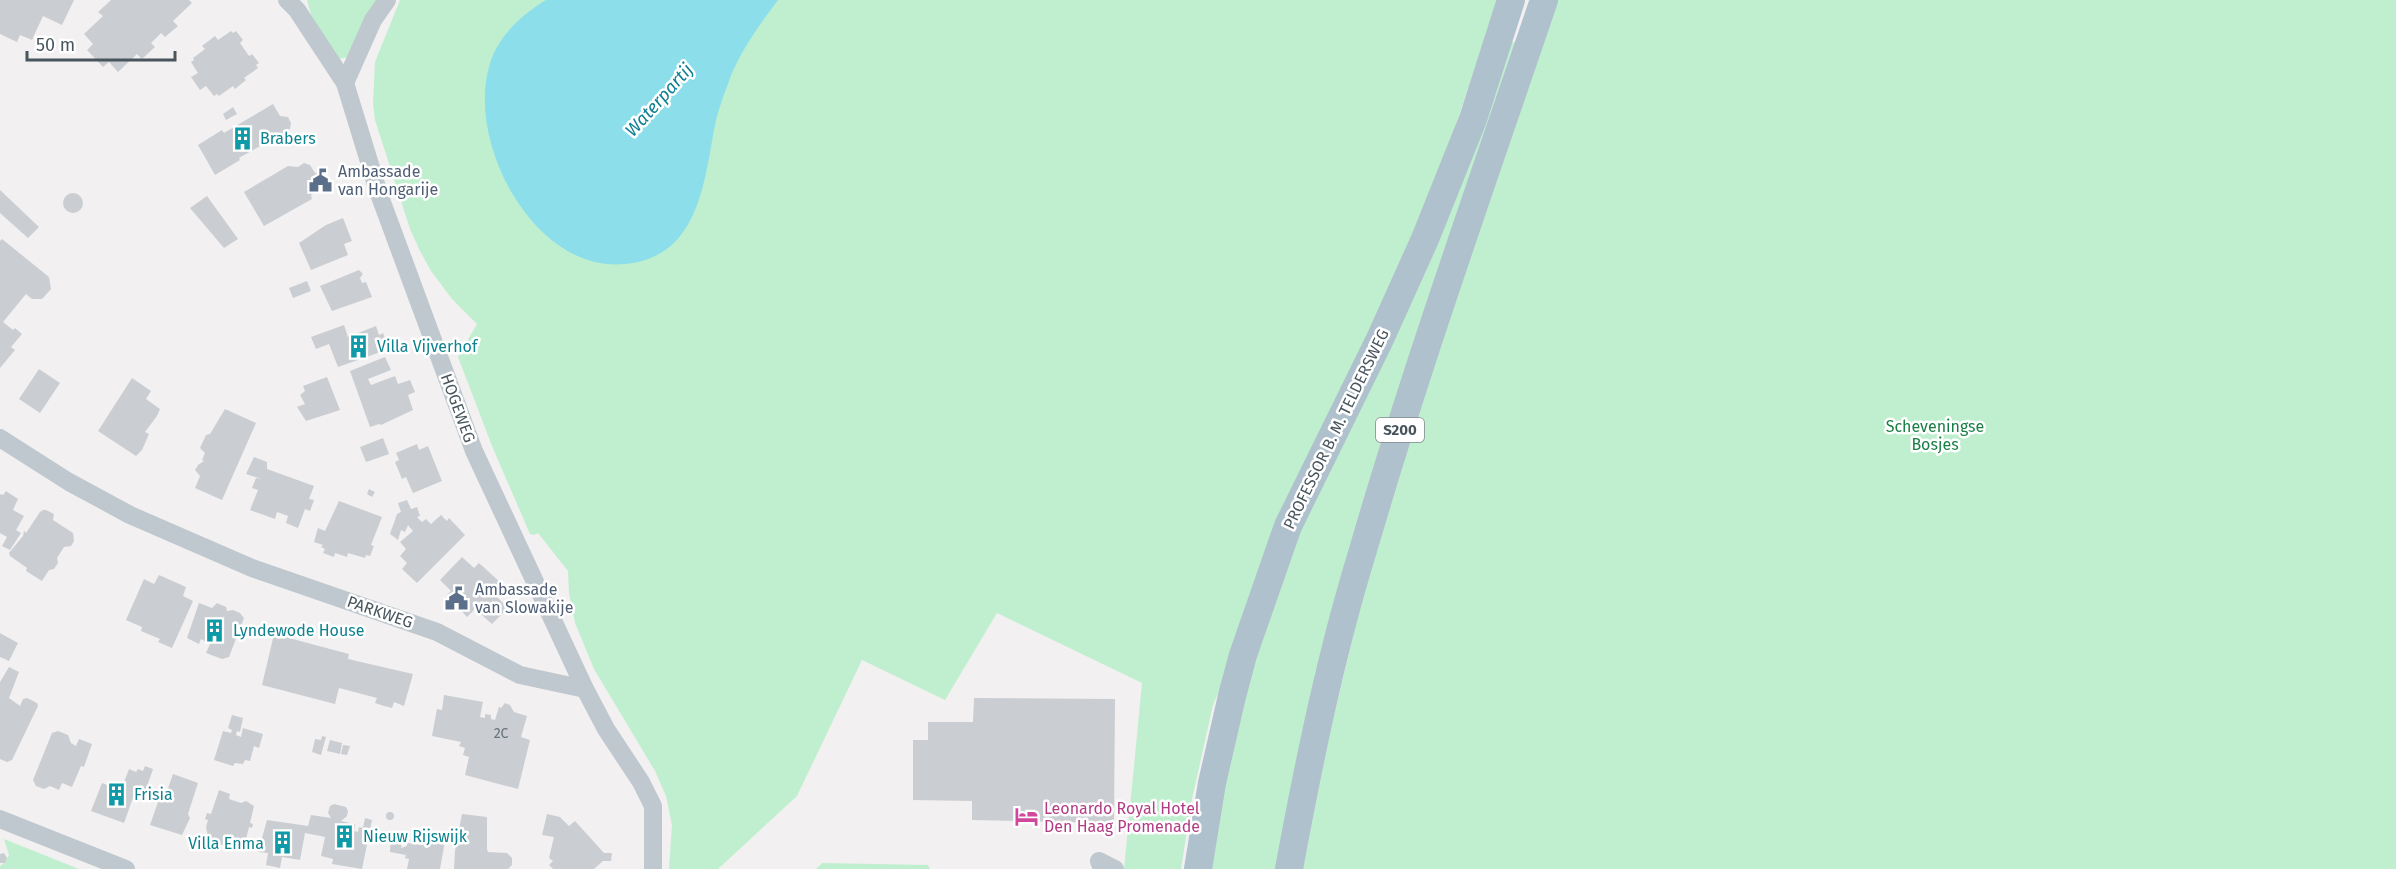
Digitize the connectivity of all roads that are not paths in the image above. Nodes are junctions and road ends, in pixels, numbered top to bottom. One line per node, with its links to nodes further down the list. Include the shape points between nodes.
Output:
1 (287, 0): 5 (street, HOGEWEG)
2 (387, 0): 5 (street, via 373,20)
3 (1511, 0): 13 (main road, PROFESSOR B. M. TELDERSWEG, via 1473,119 1425,239 1284,537 1232,696)
4 (1544, 0): 14 (main road, S200, via 1362,551 1311,754)
5 (345, 83): 7 (street, HOGEWEG, via 379,194 474,451)
6 (0, 438): 7 (street, PARKWEG, via 130,515 252,568 437,632 520,675)
7 (585, 689): 10 (street, via 653,806)
8 (0, 819): 9 (street)
9 (126, 869)
10 (653, 869)
11 (1102, 869): 12 (street, via 1099,861)
12 (1115, 869)
13 (1198, 869)
14 (1289, 869)

